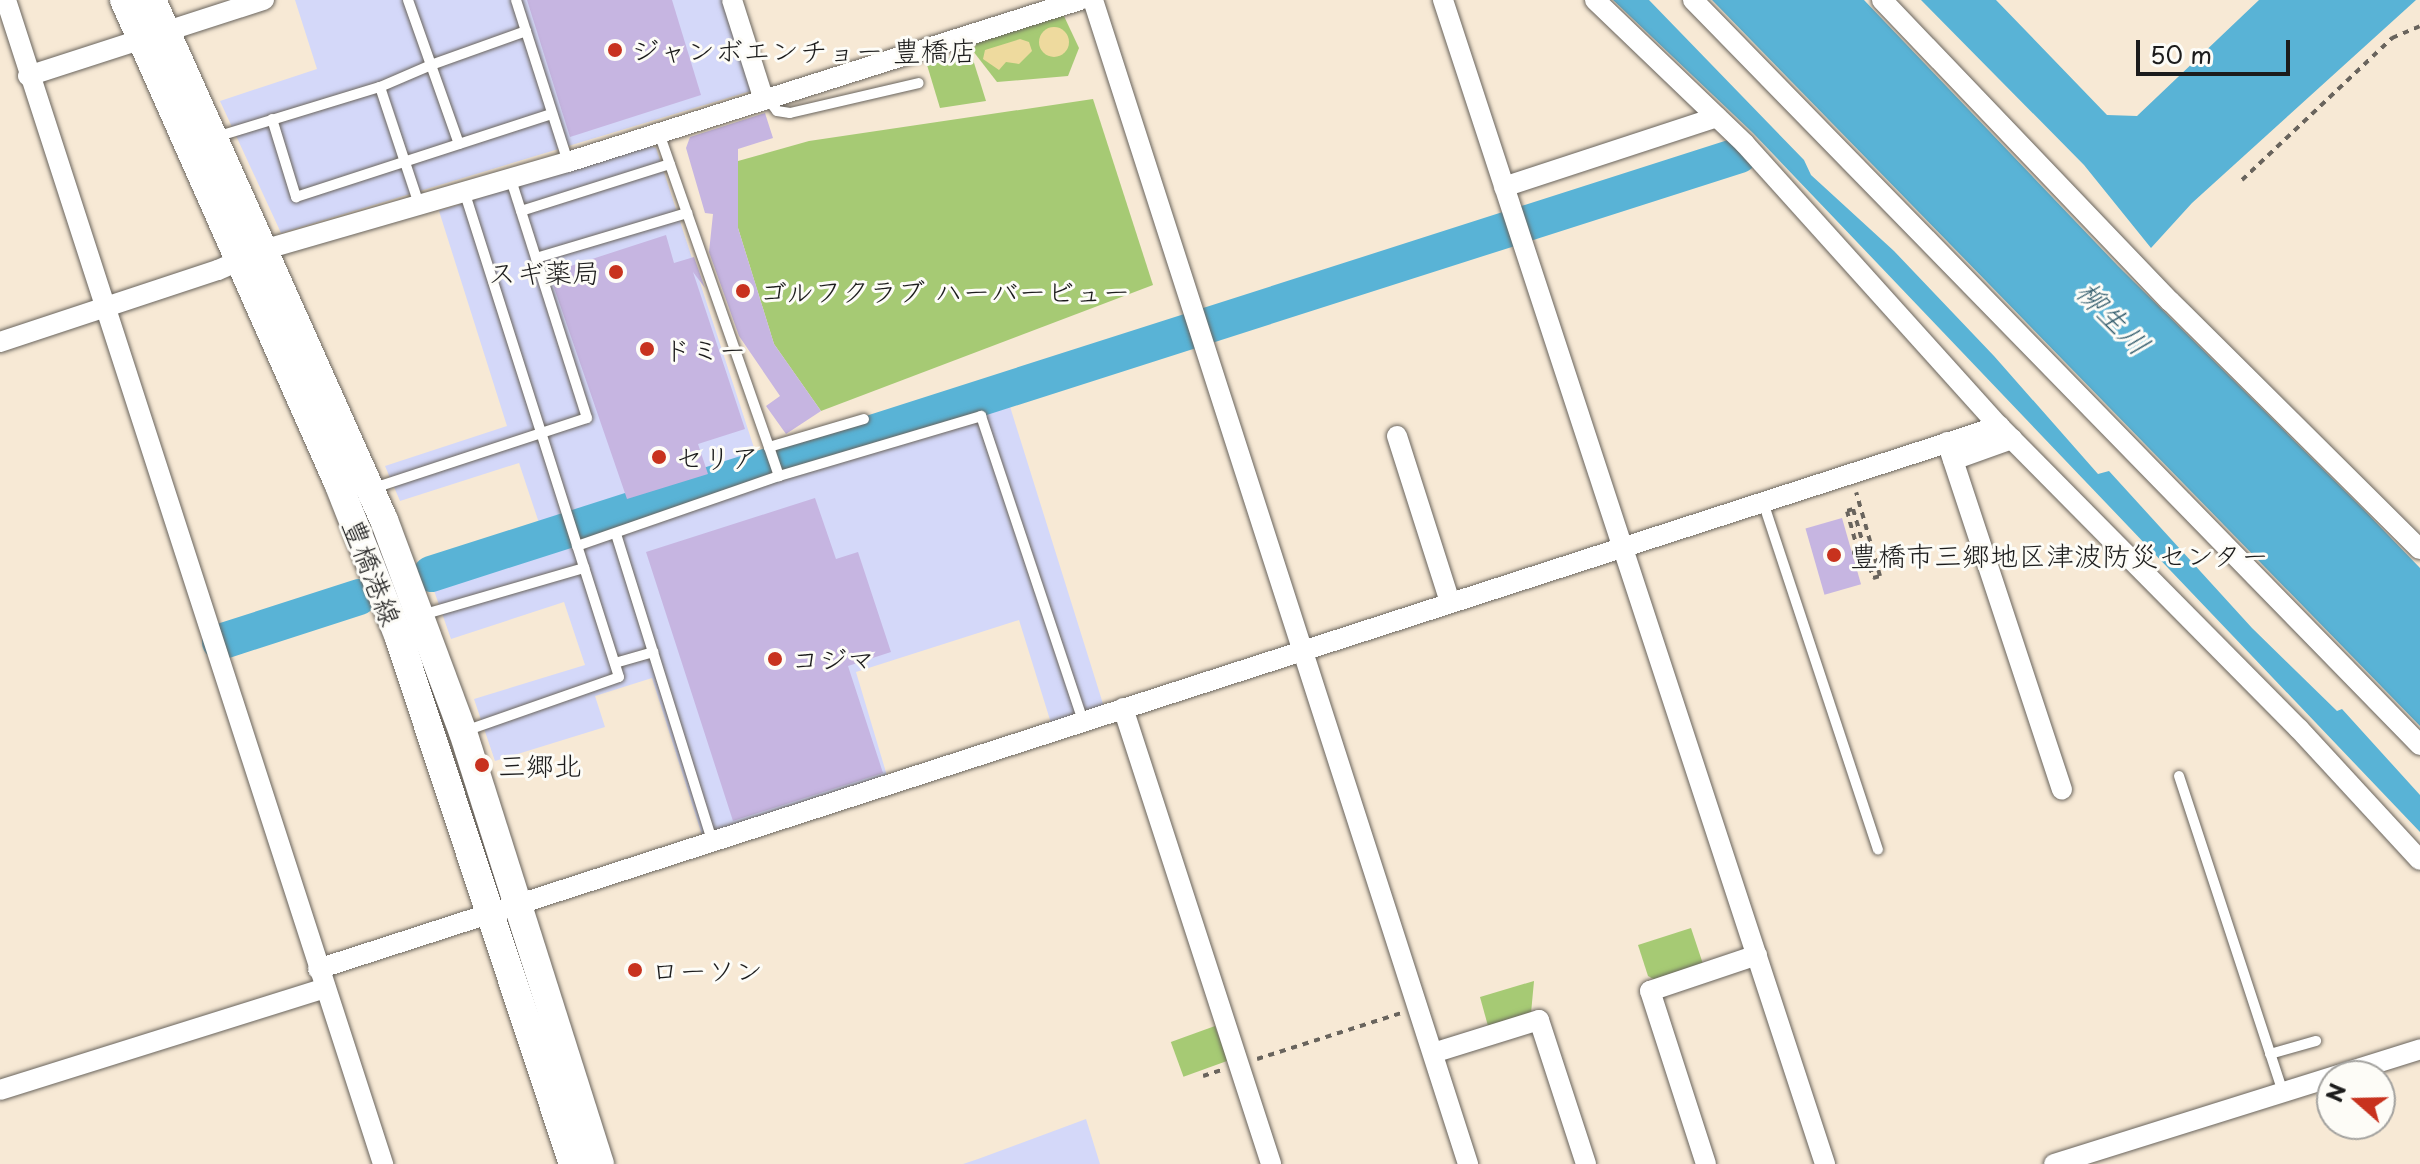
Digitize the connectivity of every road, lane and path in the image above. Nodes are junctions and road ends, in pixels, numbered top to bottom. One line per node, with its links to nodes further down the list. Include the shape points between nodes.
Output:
1 (6, 0): 18 (street)
2 (124, 0): 16 (main road, 豊橋港線)
3 (152, 0): 16 (main road, 豊橋港線)
4 (264, 0): 16 (street)
5 (408, 0): 17 (lane)
6 (516, 0): 15 (lane)
7 (732, 0): 21 (street)
8 (1080, 0): 21 (street)
9 (1093, 0): 60 (street)
10 (1443, 0): 33 (street)
11 (1595, 0): 23 (street)
12 (1693, 0): 66 (street)
13 (1882, 0): 55 (street, via 2170,301)
14 (2420, 26): 32 (path, via 2392,38)
15 (526, 31): 17 (lane); 22 (lane)
16 (154, 35): 18 (street); 26 (main road, 豊橋港線); 40 (main road, 豊橋港線)
17 (431, 65): 20 (lane); 27 (lane)
18 (28, 76): 41 (street)
19 (919, 83): 21 (lane, via 790,113 777,111)
20 (380, 87): 24 (lane); 28 (lane)
21 (766, 100): 25 (street)
22 (552, 114): 27 (lane); 29 (lane)
23 (1717, 117): 33 (street); 45 (street)
24 (272, 119): 26 (lane); 28 (lane, via 296,197)
25 (659, 133): 29 (street); 30 (lane)
26 (214, 138): 38 (main road, 豊橋港線)
27 (459, 144): 28 (lane)
28 (405, 162): 35 (lane)
29 (568, 162): 31 (street)
30 (670, 164): 36 (lane); 37 (lane)
31 (511, 180): 34 (street); 36 (lane)
32 (2242, 180)
33 (1504, 187): 54 (street)
34 (465, 194): 35 (street); 44 (lane)
35 (420, 207): 38 (street)
36 (521, 211): 39 (lane)
37 (687, 213): 39 (lane); 48 (lane)
38 (266, 249): 40 (street); 50 (main road, 豊橋港線)
39 (536, 258): 44 (lane, via 587,418)
40 (240, 260): 41 (street); 73 (main road, 豊橋港線, via 399,638)
41 (101, 310): 42 (street); 75 (street)
42 (0, 342)
43 (864, 419): 48 (lane)
44 (541, 432): 50 (lane); 53 (lane)
45 (2006, 432): 47 (street); 71 (street, via 2289,718)
46 (1397, 436): 58 (street)
47 (1950, 451): 51 (street); 68 (street)
48 (774, 463): 52 (lane); 64 (lane, via 981,416)
49 (1853, 482): 56 (path, via 1880,576 1873,578 1853,509 1847,511 1858,551)
50 (372, 488): 59 (main road, 豊橋港線)
51 (1763, 502): 54 (street); 70 (lane)
52 (616, 534): 53 (lane); 61 (lane)
53 (576, 541): 57 (lane)
54 (1622, 547): 58 (street); 74 (street)
55 (2420, 549)
56 (1852, 553)
57 (584, 568): 59 (lane); 62 (lane)
58 (1450, 602): 60 (street)
59 (420, 615): 65 (main road, 豊橋港線)
60 (1300, 650): 63 (street); 76 (street)
61 (653, 652): 62 (lane); 69 (lane)
62 (615, 663): 65 (lane, via 619,677)
63 (1123, 708): 64 (street); 81 (street)
64 (1083, 721): 69 (street)
65 (463, 732): 72 (main road, 豊橋港線)
66 (2420, 745)
67 (2179, 776): 80 (lane)
68 (2062, 789)
69 (712, 841): 72 (street)
70 (1878, 849)
71 (2420, 860)
72 (518, 901): 73 (street); 87 (main road, 豊橋港線)
73 (490, 911): 75 (street); 86 (main road, 豊橋港線)
74 (1757, 955): 91 (street, via 1650,991); 92 (street)
75 (322, 978): 83 (street); 85 (street)
76 (1418, 1007): 79 (street); 81 (path)
77 (2316, 1041): 80 (lane)
78 (2420, 1049): 84 (street)
79 (1433, 1053): 89 (street); 90 (street, via 1539,1020)
80 (2270, 1054): 84 (lane)
81 (1239, 1065): 82 (path); 88 (street)
82 (1203, 1076)
83 (0, 1090)
84 (2282, 1090): 93 (street)
85 (383, 1164)
86 (573, 1164)
87 (600, 1164)
88 (1271, 1164)
89 (1468, 1164)
90 (1586, 1164)
91 (1706, 1164)
92 (1825, 1164)
93 (2054, 1164)

